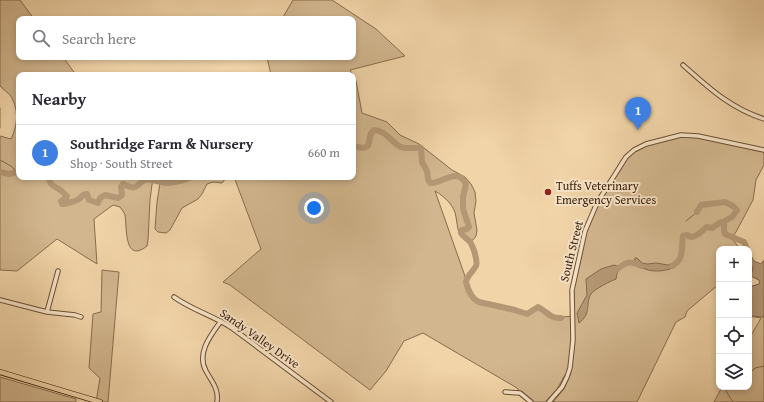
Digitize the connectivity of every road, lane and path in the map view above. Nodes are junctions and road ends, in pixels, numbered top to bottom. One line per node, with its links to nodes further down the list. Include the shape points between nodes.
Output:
1 (683, 64): 2 (street, via 730,104)
2 (764, 119)
3 (764, 150): 16 (street, South Street, via 698,136 681,135 646,144 626,157 600,198 585,231 572,290 573,340 570,368 565,382)
4 (58, 271): 7 (street)
5 (174, 297): 9 (street, Sandy Valley Drive)
6 (0, 300): 7 (street)
7 (47, 312): 8 (street, via 75,314)
8 (80, 317)
9 (221, 320): 13 (street, via 204,348 202,362 216,386); 14 (street, Sandy Valley Drive)
10 (0, 372): 12 (main road)
11 (505, 392): 15 (street, via 520,394)
12 (100, 402)
13 (217, 402)
14 (331, 402)
15 (531, 402)
16 (549, 402)

